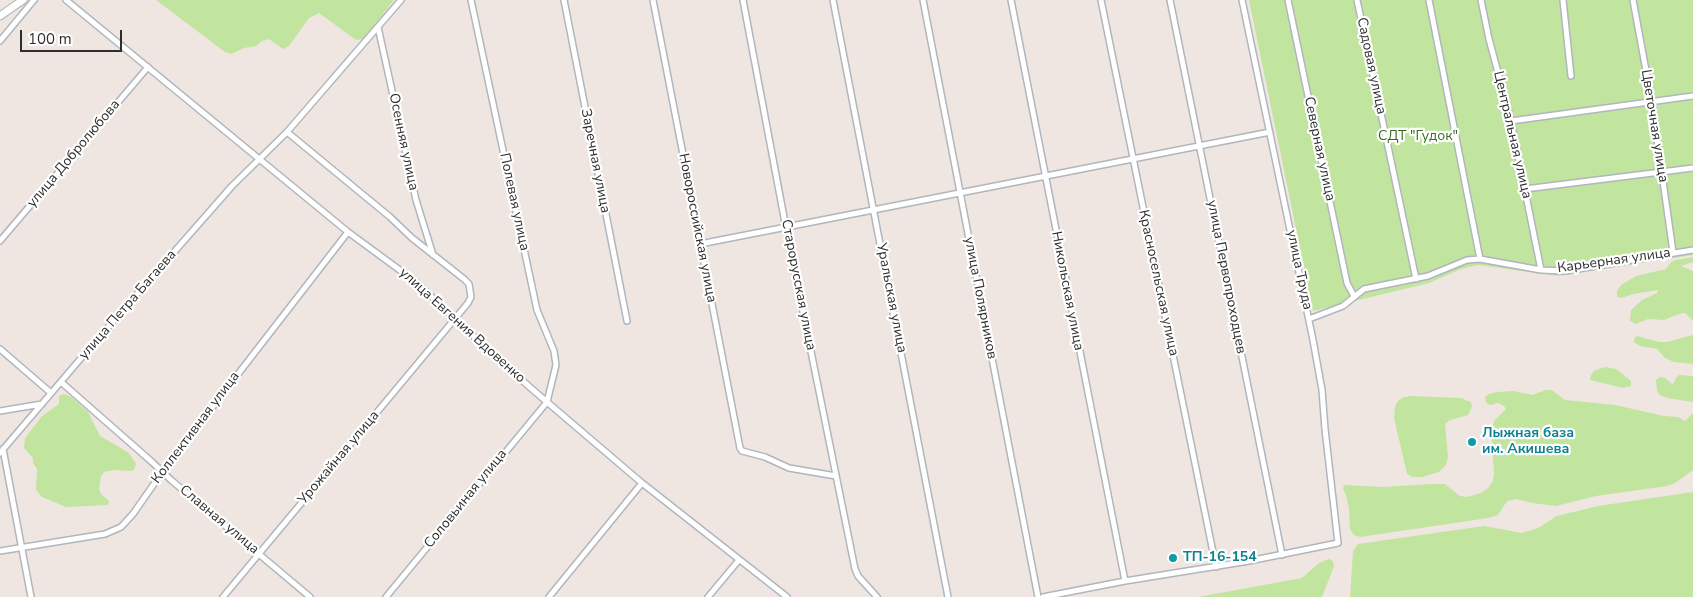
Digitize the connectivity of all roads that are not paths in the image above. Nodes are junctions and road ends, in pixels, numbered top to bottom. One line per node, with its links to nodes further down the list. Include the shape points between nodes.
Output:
1 (23, 0): 21 (street)
2 (34, 0): 23 (street)
3 (66, 0): 24 (street, улица Евгения Вдовенко)
4 (401, 0): 22 (street, улица Петра Багаева)
5 (471, 0): 57 (street, Полевая улица, via 537,310 556,358)
6 (564, 0): 53 (street, Заречная улица)
7 (653, 0): 43 (street, Новороссийская улица)
8 (743, 0): 40 (street, Старорусская улица)
9 (833, 0): 39 (street, Уральская улица)
10 (923, 0): 38 (street, улица Полярников)
11 (1010, 0): 36 (street, Никольская улица)
12 (1100, 0): 32 (street, Красносельская улица)
13 (1170, 0): 31 (street, улица Первопроходцев)
14 (1242, 0): 30 (street, улица Труда)
15 (1288, 0): 50 (street, Северная улица, via 1347,283)
16 (1357, 0): 49 (street, Садовая улица)
17 (1429, 0): 47 (street)
18 (1481, 0): 28 (street, Центральная улица)
19 (1563, 0): 25 (street)
20 (1632, 0): 27 (street, Цветочная улица)
21 (0, 16)
22 (378, 27): 29 (street, улица Петра Багаева); 46 (street, Осенняя улица, via 416,200)
23 (0, 41)
24 (148, 67): 33 (street, улица Евгения Вдовенко); 42 (street, улица Добролюбова)
25 (1570, 76)
26 (1693, 96): 27 (street)
27 (1652, 103): 28 (street); 35 (street, Цветочная улица)
28 (1511, 121): 37 (street, Центральная улица)
29 (287, 132): 33 (street, улица Петра Багаева); 46 (street)
30 (1270, 132): 31 (street); 52 (street, улица Труда)
31 (1200, 146): 32 (street); 67 (street, улица Первопроходцев)
32 (1132, 159): 36 (street); 69 (street, Красносельская улица)
33 (259, 160): 41 (street, улица Евгения Вдовенко); 55 (street, улица Петра Багаева)
34 (1693, 168): 35 (street)
35 (1662, 172): 37 (street); 45 (street, Цветочная улица)
36 (1044, 176): 38 (street); 70 (street, Никольская улица)
37 (1525, 189): 48 (street, Центральная улица)
38 (960, 193): 39 (street); 80 (street, улица Полярников)
39 (874, 210): 40 (street); 79 (street, Уральская улица)
40 (786, 228): 43 (street); 62 (street, Старорусская улица)
41 (348, 232): 51 (street, улица Евгения Вдовенко, via 416,282); 61 (street, Коллективная улица)
42 (0, 241)
43 (700, 244): 62 (street, Новороссийская улица, via 740,448 789,468)
44 (1693, 250): 45 (street, Карьерная улица)
45 (1673, 252): 48 (street, Карьерная улица, via 1565,271)
46 (433, 256): 51 (street, Урожайная улица, via 469,284 468,303)
47 (1480, 259): 48 (street, Карьерная улица); 49 (street, Карьерная улица, via 1467,260)
48 (1541, 270)
49 (1416, 279): 50 (street, Карьерная улица, via 1364,289)
50 (1354, 296): 52 (street, Карьерная улица, via 1343,306)
51 (455, 319): 57 (street, улица Евгения Вдовенко); 66 (street, Урожайная улица)
52 (1309, 319): 67 (street, улица Труда, via 1322,390 1338,543)
53 (627, 321)
54 (0, 349): 56 (street)
55 (61, 382): 56 (street, улица Петра Багаева); 61 (street, Славная улица)
56 (51, 393): 58 (street, улица Петра Багаева)
57 (547, 402): 63 (street, улица Евгения Вдовенко); 74 (street, Соловьиная улица)
58 (42, 404): 59 (street); 60 (street, улица Петра Багаева)
59 (0, 411)
60 (1, 451): 64 (street)
61 (162, 471): 64 (street, Коллективная улица, via 127,521 113,532); 66 (street, Славная улица)
62 (836, 476): 78 (street, Старорусская улица, via 855,569)
63 (642, 483): 68 (street, улица Евгения Вдовенко); 75 (street)
64 (23, 547): 65 (street, Коллективная улица); 71 (street)
65 (0, 551)
66 (260, 553): 72 (street, Урожайная улица); 73 (street, Славная улица)
67 (1282, 555): 69 (street)
68 (739, 560): 76 (street); 77 (street, улица Евгения Вдовенко)
69 (1216, 567): 70 (street)
70 (1125, 582): 81 (street)
71 (31, 597)
72 (223, 597)
73 (310, 597)
74 (386, 597)
75 (549, 597)
76 (708, 597)
77 (787, 597)
78 (877, 597)
79 (948, 597)
80 (1038, 597)
81 (1043, 597)

